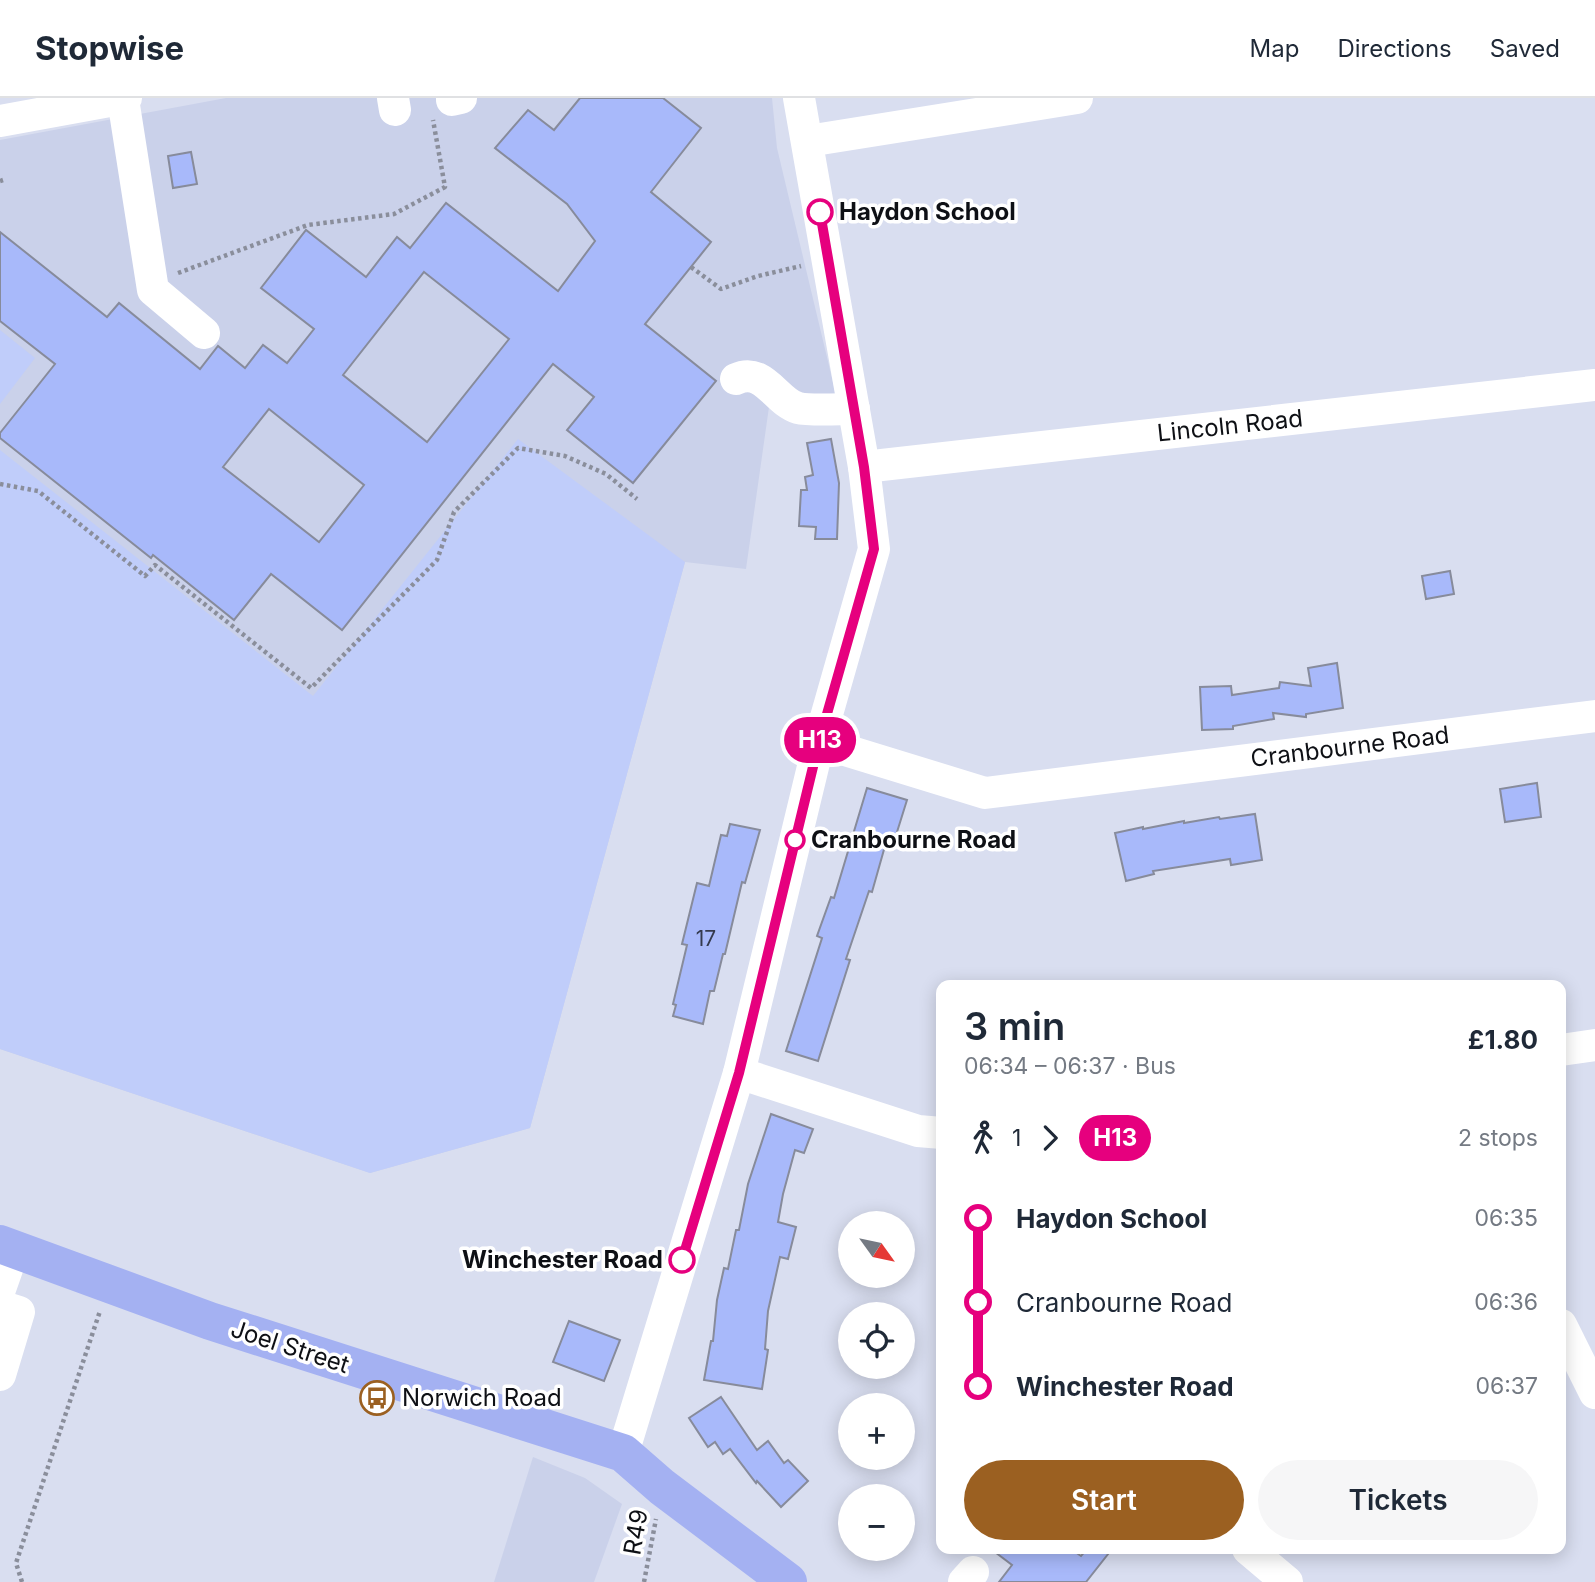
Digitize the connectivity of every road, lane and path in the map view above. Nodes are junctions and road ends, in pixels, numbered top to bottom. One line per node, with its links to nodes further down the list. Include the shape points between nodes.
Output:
1 (125, 98): 5 (street); 9 (street)
2 (799, 98): 6 (street)
3 (1077, 98): 6 (street)
4 (448, 103): 9 (path, via 445,187 394,214 308,225)
5 (0, 121)
6 (808, 141): 7 (street)
7 (829, 260): 8 (path, via 720,289); 13 (street)
8 (691, 267)
9 (151, 284): 10 (street)
10 (204, 333)
11 (736, 379): 13 (street, via 755,377 796,408)
12 (1595, 385): 14 (street, Lincoln Road)
13 (854, 409): 14 (street)
14 (864, 467): 18 (street, via 874,549)
15 (0, 484): 16 (path, via 38,491 145,576 155,565 311,688 437,560 454,512 518,448 565,456 606,474)
16 (637, 499)
17 (1595, 716): 18 (street, Cranbourne Road, via 985,793)
18 (819, 742): 21 (street)
19 (1595, 1045): 20 (street)
20 (1566, 1049)
21 (739, 1073): 22 (street, via 918,1131); 30 (street)
22 (936, 1132)
23 (7, 1246): 24 (main road, Joel Street); 25 (street)
24 (108, 1284): 30 (main road, Joel Street); 33 (path, via 16,1563)
25 (0, 1289)
26 (0, 1306): 28 (street, via 19,1312)
27 (1566, 1335): 29 (street)
28 (0, 1375)
29 (1595, 1392)
30 (623, 1453): 31 (main road, Joel Street)
31 (662, 1488): 34 (path, R49); 35 (main road, Joel Street)
32 (1254, 1554): 36 (street)
33 (22, 1582)
34 (644, 1582)
35 (788, 1582)
36 (1287, 1582)

